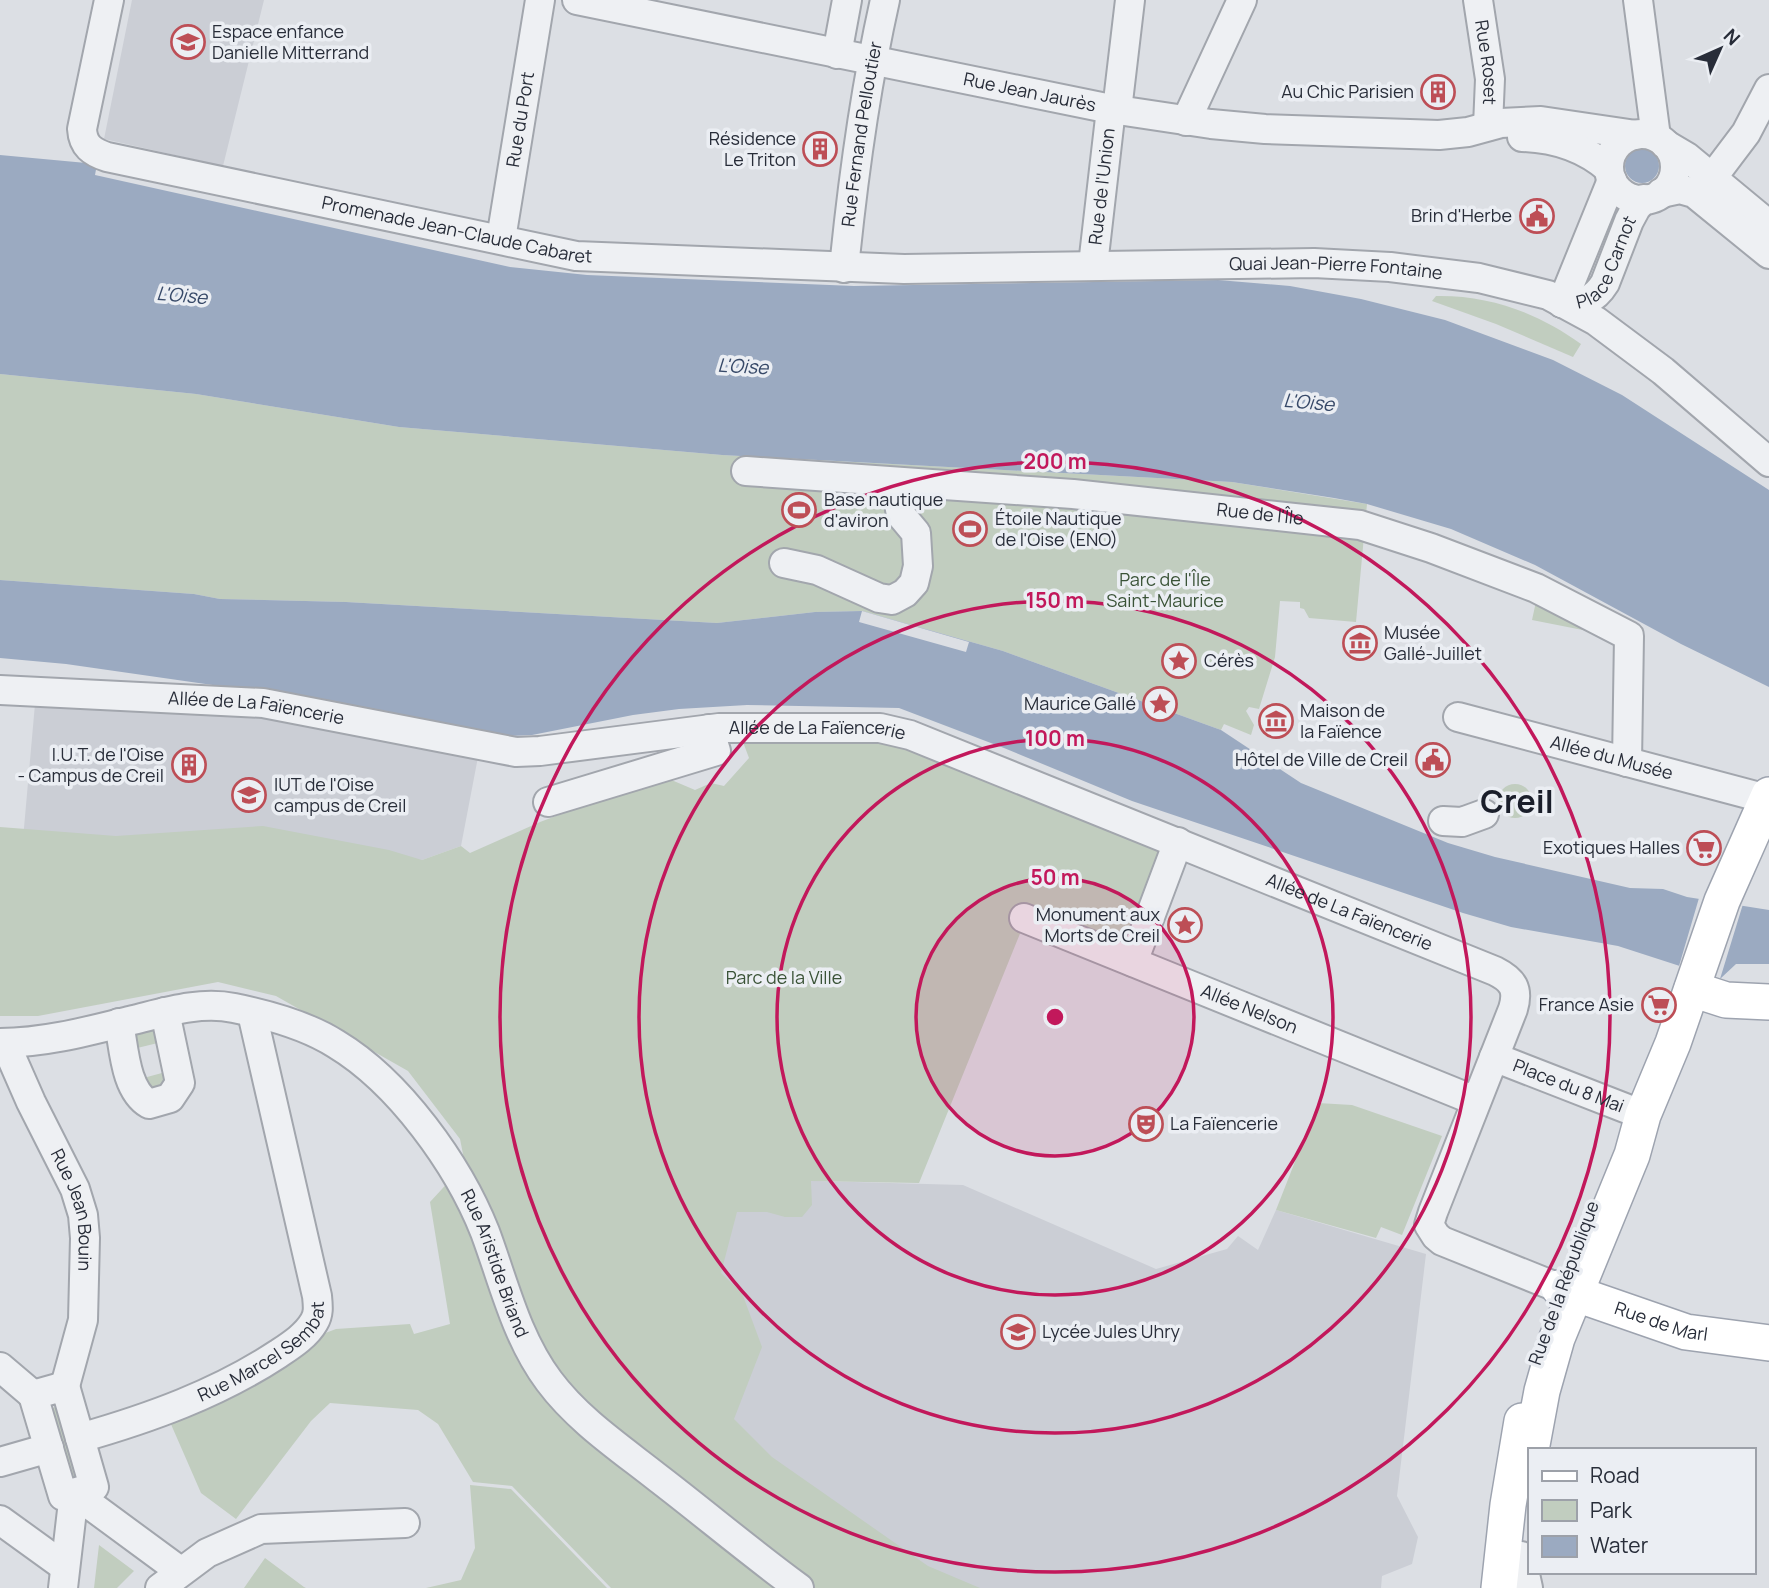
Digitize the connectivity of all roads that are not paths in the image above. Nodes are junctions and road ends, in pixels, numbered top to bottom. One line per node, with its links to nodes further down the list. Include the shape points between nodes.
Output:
1 (109, 0): 22 (street, Promenade Jean-Claude Cabaret, via 82,129 89,149 107,157)
2 (540, 0): 22 (street, Rue du Port)
3 (577, 0): 10 (street, Rue Jean Jaurès)
4 (847, 0): 11 (street)
5 (885, 0): 12 (street, Rue Fernand Pelloutier)
6 (1130, 0): 14 (street, Rue de l'Union)
7 (1242, 0): 15 (street)
8 (1478, 0): 16 (street, Rue Roset, via 1490,79)
9 (1638, 0): 17 (street)
10 (667, 9): 11 (street, Rue Jean Jaurès)
11 (837, 54): 12 (street, Rue Jean Jaurès)
12 (872, 60): 14 (street, Rue Jean Jaurès); 25 (street, Rue Fernand Pelloutier, via 850,196)
13 (1769, 89): 19 (street, via 1746,133)
14 (1114, 109): 15 (street, Rue Jean Jaurès); 24 (street, Rue de l'Union)
15 (1186, 121): 16 (street, Rue Jean Jaurès, via 1377,134 1454,134)
16 (1488, 127): 17 (street, Rue Jean Jaurès, via 1541,121); 18 (street, Rue Jean Jaurès, via 1502,136 1567,145 1593,156)
17 (1652, 138): 18 (street, via 1625,138 1610,158); 19 (street); 20 (street, via 1673,156 1674,163 1674,174)
18 (1611, 174): 20 (street, via 1625,194); 26 (street, Place Carnot)
19 (1712, 178): 20 (street, via 1688,175); 21 (street)
20 (1658, 192): 23 (street, via 1680,189 1694,193); 26 (street, Place Carnot, via 1633,212 1600,291 1587,301)
21 (1769, 225)
22 (501, 239): 25 (street, Promenade Jean-Claude Cabaret, via 576,256)
23 (1769, 254)
24 (1093, 265): 25 (street, Quai Jean-Pierre Fontaine); 26 (street, Quai Jean-Pierre Fontaine, via 1390,267 1510,284)
25 (844, 268)
26 (1562, 303): 27 (street, Quai Jean-Pierre Fontaine, via 1637,351)
27 (1769, 462)
28 (746, 471): 29 (street, Rue de l'Île)
29 (895, 482): 30 (street, via 901,515 916,533 918,566 914,583 905,593 892,600 880,598 817,570); 34 (street, Rue de l'Île, via 1073,494 1360,525 1536,588 1629,636)
30 (784, 563)
31 (0, 690): 33 (street, Allée de La Faïencerie, via 263,704 516,752)
32 (1458, 717): 34 (street, Allée du Musée)
33 (712, 740): 36 (street); 39 (street, Allée de La Faïencerie, via 867,728 901,732)
34 (1627, 762): 35 (street, Allée du Musée)
35 (1768, 797): 42 (main road, Rue de la République, via 1722,901)
36 (548, 802)
37 (1484, 814): 38 (street, via 1462,822)
38 (1443, 821)
39 (1178, 842): 41 (street); 48 (street, Allée de La Faïencerie, via 1504,975 1515,986 1516,1000)
40 (1024, 918): 41 (street, Allée Nelson)
41 (1133, 962): 49 (street, Allée Nelson)
42 (1694, 980): 43 (main road, via 1726,1000); 50 (main road, Rue de la République)
43 (1769, 1002)
44 (165, 1012): 45 (street, Rue Aristide Briand, via 210,1006); 46 (street, Rue Aristide Briand); 46 (street, via 180,1083 170,1098 149,1104 132,1085)
45 (252, 1013): 56 (street, Rue Marcel Sembat, via 317,1296 315,1321 289,1346 220,1387 159,1413); 67 (street, Rue Aristide Briand, via 333,1042 376,1075 451,1164 479,1217 524,1338 557,1391 595,1428)
46 (119, 1023): 47 (street, Rue Aristide Briand, via 42,1041)
47 (3, 1043): 54 (street, Rue Jean Bouin, via 75,1189 83,1215 83,1320)
48 (1494, 1056): 49 (street, Allée de La Faïencerie); 50 (street, Place du 8 Mai)
49 (1476, 1101): 51 (street, Allée de La Faïencerie, via 1433,1212 1431,1230 1442,1241)
50 (1643, 1115): 51 (main road, Rue de la République, via 1612,1157)
51 (1567, 1291): 52 (main road, Rue de Marl, via 1686,1332); 58 (main road, Rue de la République); 68 (main road, Rue de la République, via 1530,1376)
52 (1769, 1343)
53 (0, 1367): 55 (street)
54 (65, 1386): 55 (street); 56 (street)
55 (33, 1395): 57 (street)
56 (80, 1438): 61 (street, via 94,1487)
57 (49, 1448): 59 (street); 61 (street, via 63,1496)
58 (1531, 1448)
59 (0, 1462)
60 (1528, 1471): 65 (main road, via 1521,1533)
61 (74, 1493): 64 (street); 66 (street)
62 (0, 1520): 64 (street)
63 (405, 1523): 66 (street, via 261,1529 207,1553)
64 (64, 1577)
65 (1523, 1577)
66 (170, 1579)
67 (799, 1588)
68 (1499, 1588)

